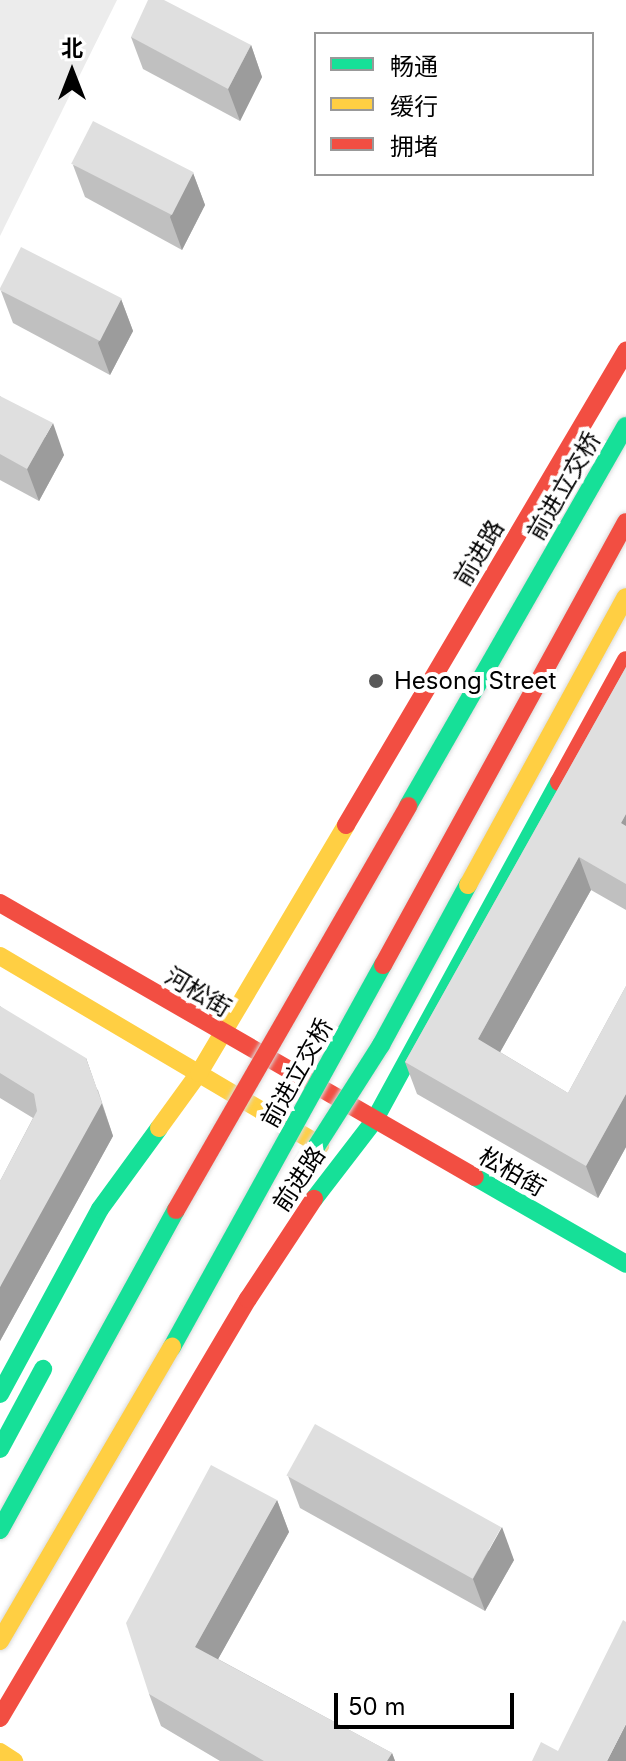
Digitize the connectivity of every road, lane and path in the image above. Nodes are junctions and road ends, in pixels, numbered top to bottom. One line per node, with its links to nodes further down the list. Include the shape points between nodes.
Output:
1 (626, 351): 8 (main road, 前进路)
2 (626, 426): 20 (main road, 前进立交桥, bridge, via 165,1230)
3 (626, 522): 16 (main road, 前进立交桥, bridge)
4 (626, 597): 12 (main road, bridge, via 381,1045)
5 (626, 660): 10 (main road, 前进路)
6 (0, 903): 8 (main road, 河松街)
7 (0, 956): 9 (main road)
8 (222, 1034): 9 (main road, 前进路); 10 (main road, 河松街)
9 (199, 1073): 11 (main road); 13 (main road); 18 (main road, 前进路, via 100,1209)
10 (374, 1121): 11 (main road, 前进路); 15 (main road, 松柏街)
11 (341, 1158): 22 (main road, 前进路, via 248,1299)
12 (293, 1183)
13 (136, 1195)
14 (265, 1218): 16 (main road, bridge)
15 (626, 1264)
16 (208, 1285): 21 (main road, 前进立交桥, bridge)
17 (50, 1355): 19 (main road)
18 (0, 1394)
19 (0, 1449)
20 (0, 1530)
21 (0, 1641)
22 (0, 1718)
23 (0, 1752): 24 (main road)
24 (14, 1761)

